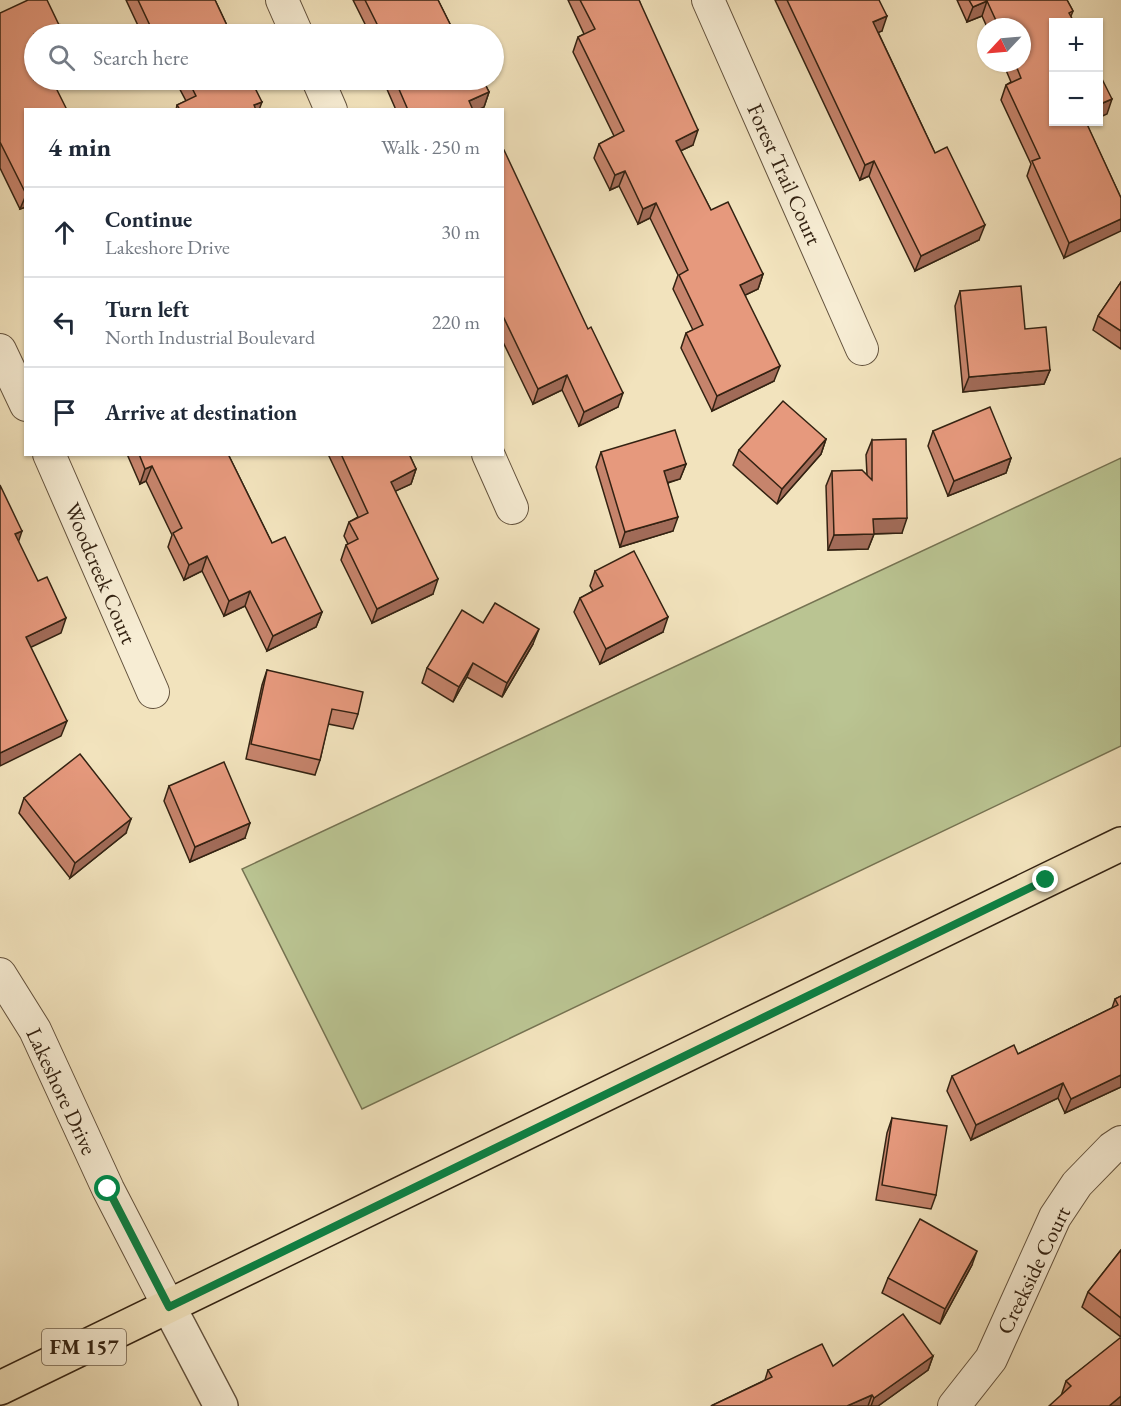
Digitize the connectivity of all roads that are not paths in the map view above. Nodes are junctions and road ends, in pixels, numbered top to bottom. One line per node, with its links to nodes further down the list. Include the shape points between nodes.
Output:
1 (282, 0): 3 (street)
2 (708, 0): 6 (street, Forest Trail Court)
3 (293, 24)
4 (322, 90): 5 (street)
5 (330, 108)
6 (862, 349)
7 (0, 350): 8 (street)
8 (24, 401)
9 (50, 456): 12 (street, Woodcreek Court)
10 (489, 456): 11 (street)
11 (512, 508)
12 (153, 692)
13 (1121, 844): 16 (main road, FM 157)
14 (0, 974): 16 (street, Lakeshore Drive, via 35,1030 108,1189)
15 (1121, 1142): 19 (street, Creekside Court, via 1077,1184 1055,1217 992,1359)
16 (169, 1307): 17 (main road, FM 157); 18 (street)
17 (0, 1388)
18 (221, 1406)
19 (954, 1406)

